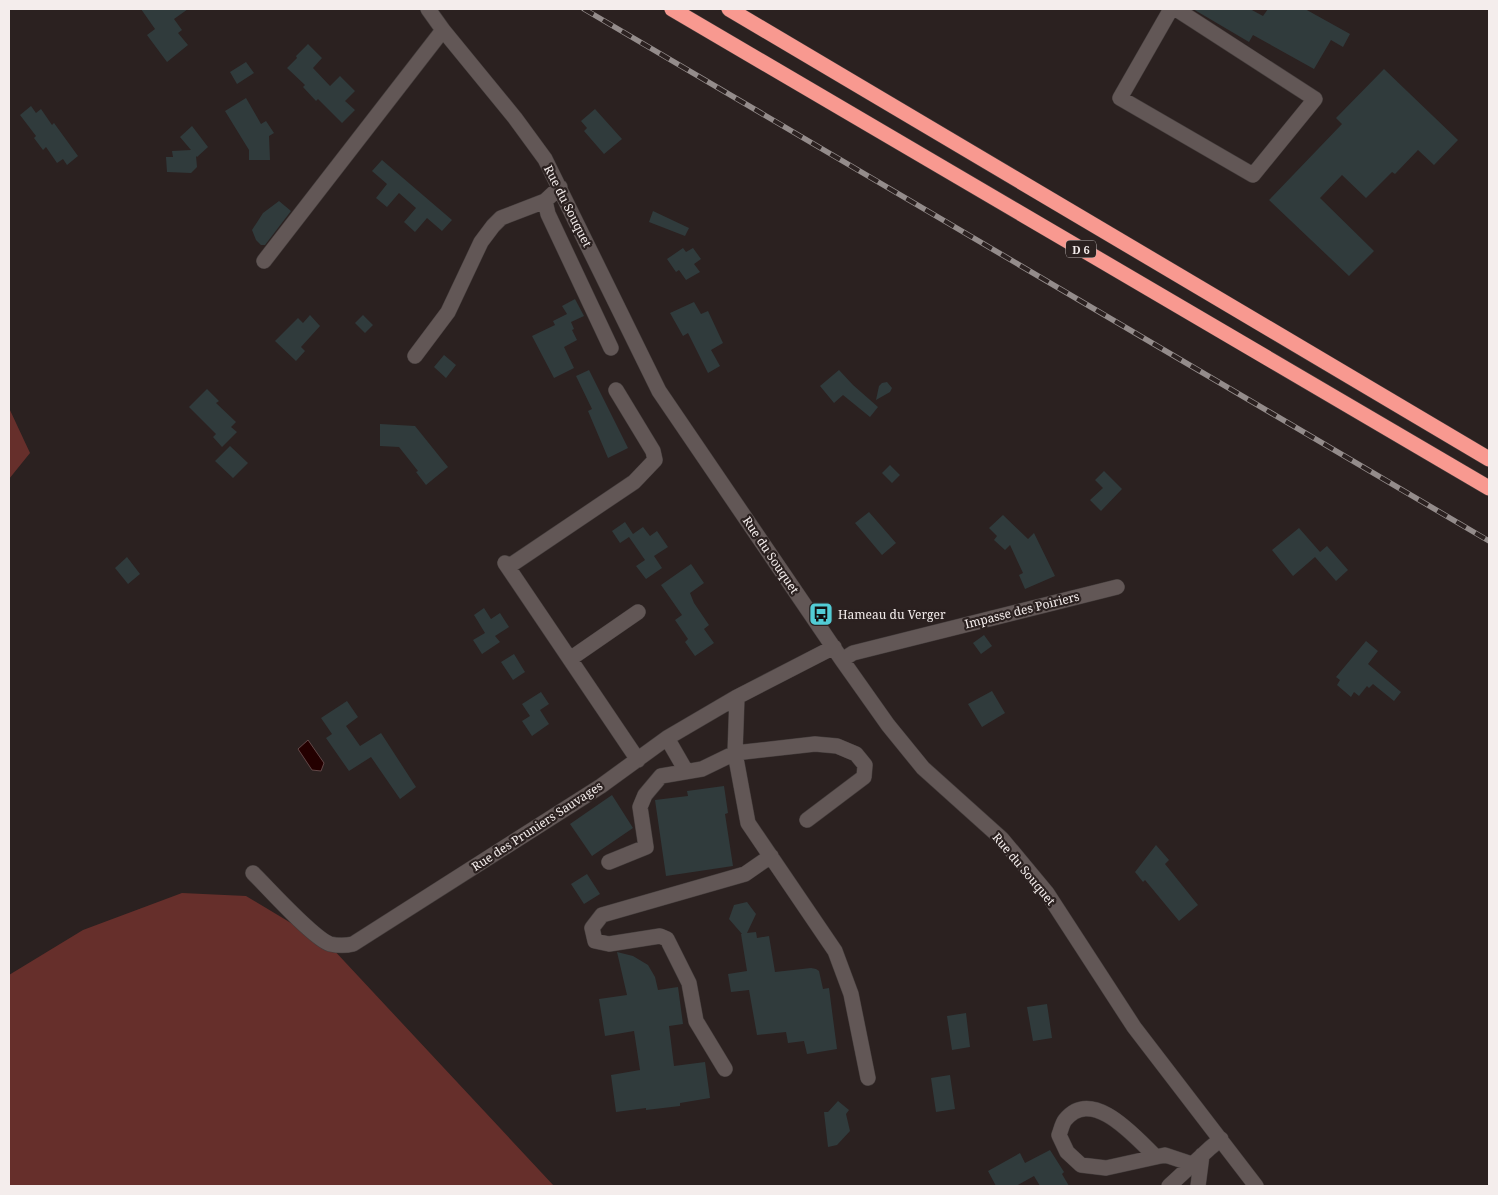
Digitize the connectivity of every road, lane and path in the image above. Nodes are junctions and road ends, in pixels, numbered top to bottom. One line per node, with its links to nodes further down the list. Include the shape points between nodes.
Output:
1 (428, 9): 6 (street, Rue du Souquet)
2 (672, 9): 14 (highway, D 6)
3 (729, 9): 13 (highway, D 6)
4 (1171, 9): 5 (street, via 1120,98 1253,175 1315,99)
5 (1176, 9)
6 (443, 30): 7 (street, Rue du Souquet, via 515,118); 9 (street)
7 (560, 187): 8 (street); 17 (street, Rue du Souquet, via 659,391)
8 (545, 200): 10 (street, via 548,214); 11 (street, via 501,218 493,226 481,242 448,312)
9 (264, 261)
10 (611, 348)
11 (416, 356)
12 (616, 390): 18 (street, via 655,460 634,482 507,565)
13 (1489, 459)
14 (1489, 488)
15 (1117, 587): 17 (street, Impasse des Poiriers, via 853,653)
16 (638, 612): 18 (street)
17 (838, 653): 19 (street, Rue des Pruniers Sauvages); 30 (street, Rue du Souquet, via 923,768 1002,839 1047,893 1134,1027)
18 (570, 659): 22 (street)
19 (737, 698): 20 (street, Rue des Pruniers Sauvages); 21 (street)
20 (668, 738): 22 (street, Rue des Pruniers Sauvages); 23 (street)
21 (735, 752): 23 (street, via 702,768); 24 (street, via 815,744 837,746 856,754 865,765 864,777); 25 (street, via 748,823)
22 (638, 760): 27 (street, Rue des Pruniers Sauvages, via 353,944 328,943)
23 (686, 771): 26 (street, via 661,776 645,795 640,807 646,847)
24 (807, 820)
25 (770, 856): 28 (street, via 745,874 602,915 592,928 595,941 609,944 660,936 667,939 689,983 696,1021); 29 (street, via 834,951 851,994)
26 (609, 862)
27 (253, 873)
28 (725, 1069)
29 (868, 1078)
30 (1221, 1139): 32 (street); 35 (street, Rue du Souquet)
31 (1156, 1157): 31 (street, via 1106,1168 1081,1165 1067,1152 1059,1134 1064,1121 1076,1111 1095,1108 1118,1120); 32 (street, via 1166,1155)
32 (1197, 1160): 33 (street); 34 (street)
33 (1169, 1186)
34 (1198, 1186)
35 (1256, 1186)

